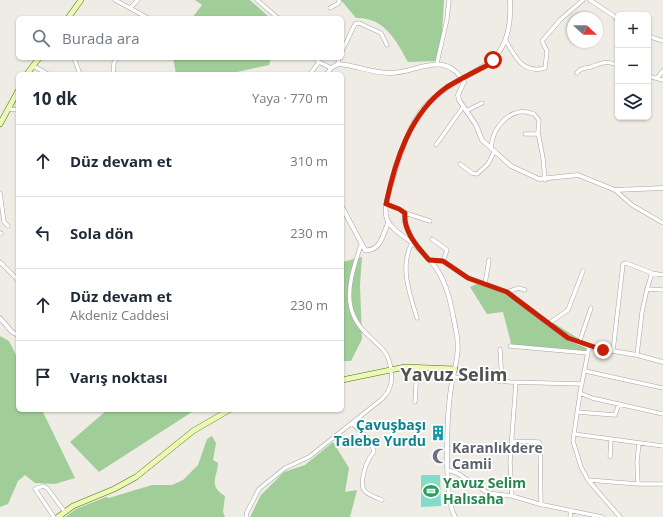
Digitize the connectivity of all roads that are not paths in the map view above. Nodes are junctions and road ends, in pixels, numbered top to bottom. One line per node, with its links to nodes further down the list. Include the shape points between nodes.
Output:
1 (81, 0): 12 (main road)
2 (115, 0): 10 (street)
3 (138, 0): 10 (street)
4 (256, 0): 14 (street)
5 (339, 0): 11 (street, via 340,4)
6 (448, 0): 26 (street, via 447,19)
7 (510, 0): 17 (street, via 511,21)
8 (583, 0): 17 (street, via 561,19 542,41 547,51 545,68 526,68)
9 (590, 0): 15 (street)
10 (131, 7): 13 (street)
11 (330, 8)
12 (69, 16)
13 (144, 16)
14 (276, 16)
15 (615, 17)
16 (651, 37): 18 (street)
17 (506, 41): 41 (street, via 488,65)
18 (663, 41)
19 (387, 45): 20 (street, via 381,33 359,23 355,24)
20 (344, 47)
21 (38, 60): 29 (main road)
22 (75, 60): 34 (street)
23 (116, 60): 35 (street)
24 (339, 60): 27 (street)
25 (319, 62): 30 (street); 36 (street)
26 (437, 63): 27 (street, via 397,73); 41 (street, via 452,70)
27 (338, 64): 30 (street)
28 (615, 64): 38 (street, via 601,62 581,68)
29 (33, 66): 32 (main road); 33 (street)
30 (331, 68): 37 (street)
31 (663, 71): 40 (street)
32 (28, 72)
33 (44, 72)
34 (79, 72)
35 (113, 72)
36 (312, 72)
37 (328, 72)
38 (577, 73)
39 (651, 77): 40 (street)
40 (657, 78): 42 (street)
41 (462, 79): 46 (street, via 464,84 458,97); 58 (street, via 441,92 416,118 396,169)
42 (663, 80)
43 (16, 95): 45 (main road)
44 (482, 103): 46 (street)
45 (8, 109): 47 (street); 48 (main road)
46 (465, 109): 51 (street); 52 (street, via 476,124 482,140)
47 (16, 110)
48 (0, 122)
49 (525, 134): 50 (street)
50 (538, 134): 52 (street, via 539,120 534,114 513,114 498,126); 54 (street)
51 (436, 146)
52 (493, 150): 53 (street, via 488,164 477,174); 54 (street, via 511,166)
53 (460, 164)
54 (546, 180): 56 (street, via 578,175)
55 (663, 188): 56 (street)
56 (615, 190): 62 (street, via 632,205)
57 (0, 193): 64 (street, via 4,222)
58 (386, 204): 60 (street); 63 (street)
59 (344, 211): 67 (street)
60 (405, 213): 61 (street); 68 (street, via 404,221)
61 (430, 220)
62 (663, 223)
63 (388, 224): 66 (street); 67 (street, via 377,247 365,250)
64 (8, 226)
65 (432, 239): 71 (street, via 447,250)
66 (412, 243): 68 (street); 84 (street, via 408,249 406,268 407,283)
67 (361, 244): 97 (street, via 349,294 351,308 360,327 385,352)
68 (416, 246): 69 (street)
69 (429, 260): 71 (street); 96 (street, via 440,276 449,300 458,342)
70 (489, 260): 77 (street)
71 (443, 261): 77 (street, via 468,278)
72 (0, 262): 76 (street)
73 (583, 271): 85 (street, via 568,310)
74 (652, 273): 75 (street); 78 (street); 91 (street, via 626,263 622,266)
75 (663, 275)
76 (16, 278)
77 (485, 284): 81 (street)
78 (647, 289): 80 (street); 93 (street)
79 (525, 290): 81 (street, via 519,288)
80 (663, 290)
81 (507, 292): 85 (street)
82 (591, 308): 87 (street)
83 (0, 318): 86 (street)
84 (417, 318)
85 (548, 324): 87 (street, via 568,338)
86 (16, 334)
87 (579, 342): 89 (street)
88 (510, 346): 92 (street)
89 (589, 347): 91 (street); 92 (street)
90 (500, 349): 101 (street)
91 (613, 351): 93 (street)
92 (588, 353): 98 (street)
93 (637, 355): 94 (street)
94 (663, 362)
95 (417, 367): 96 (main road); 97 (main road); 106 (street)
96 (455, 369): 99 (street)
97 (390, 370): 100 (main road); 111 (street, via 390,389 382,399)
98 (585, 371): 103 (street); 104 (street)
99 (453, 377): 101 (street); 118 (street)
100 (344, 380)
101 (502, 382): 102 (street)
102 (516, 382): 103 (street); 114 (street)
103 (582, 384): 105 (street)
104 (663, 388)
105 (580, 393): 107 (street); 109 (street)
106 (415, 402)
107 (619, 404): 109 (street, via 615,415); 110 (street)
108 (227, 412): 126 (main road, via 187,435 136,477)
109 (577, 412): 112 (street)
110 (663, 414)
111 (352, 422): 123 (street, via 373,445 374,452 367,461 362,489 370,496); 129 (street, via 309,458 285,468 259,489)
112 (574, 434): 113 (street); 119 (street, via 575,449)
113 (611, 439): 115 (street); 117 (street)
114 (512, 440): 122 (street); 124 (street, via 540,444)
115 (639, 443): 116 (street); 120 (street, via 636,462)
116 (663, 446)
117 (610, 457)
118 (448, 470): 122 (street, via 488,493); 130 (street, via 449,502)
119 (588, 480): 120 (street); 133 (street)
120 (638, 484): 121 (street)
121 (663, 484)
122 (512, 496): 124 (street)
123 (382, 500)
124 (541, 505): 125 (street)
125 (571, 510): 131 (street); 132 (street)
126 (65, 512): 127 (street, via 46,488 43,486 35,489); 128 (main road)
127 (54, 517)
128 (58, 517)
129 (246, 517)
130 (455, 517)
131 (570, 517)
132 (602, 517)
133 (620, 517)

